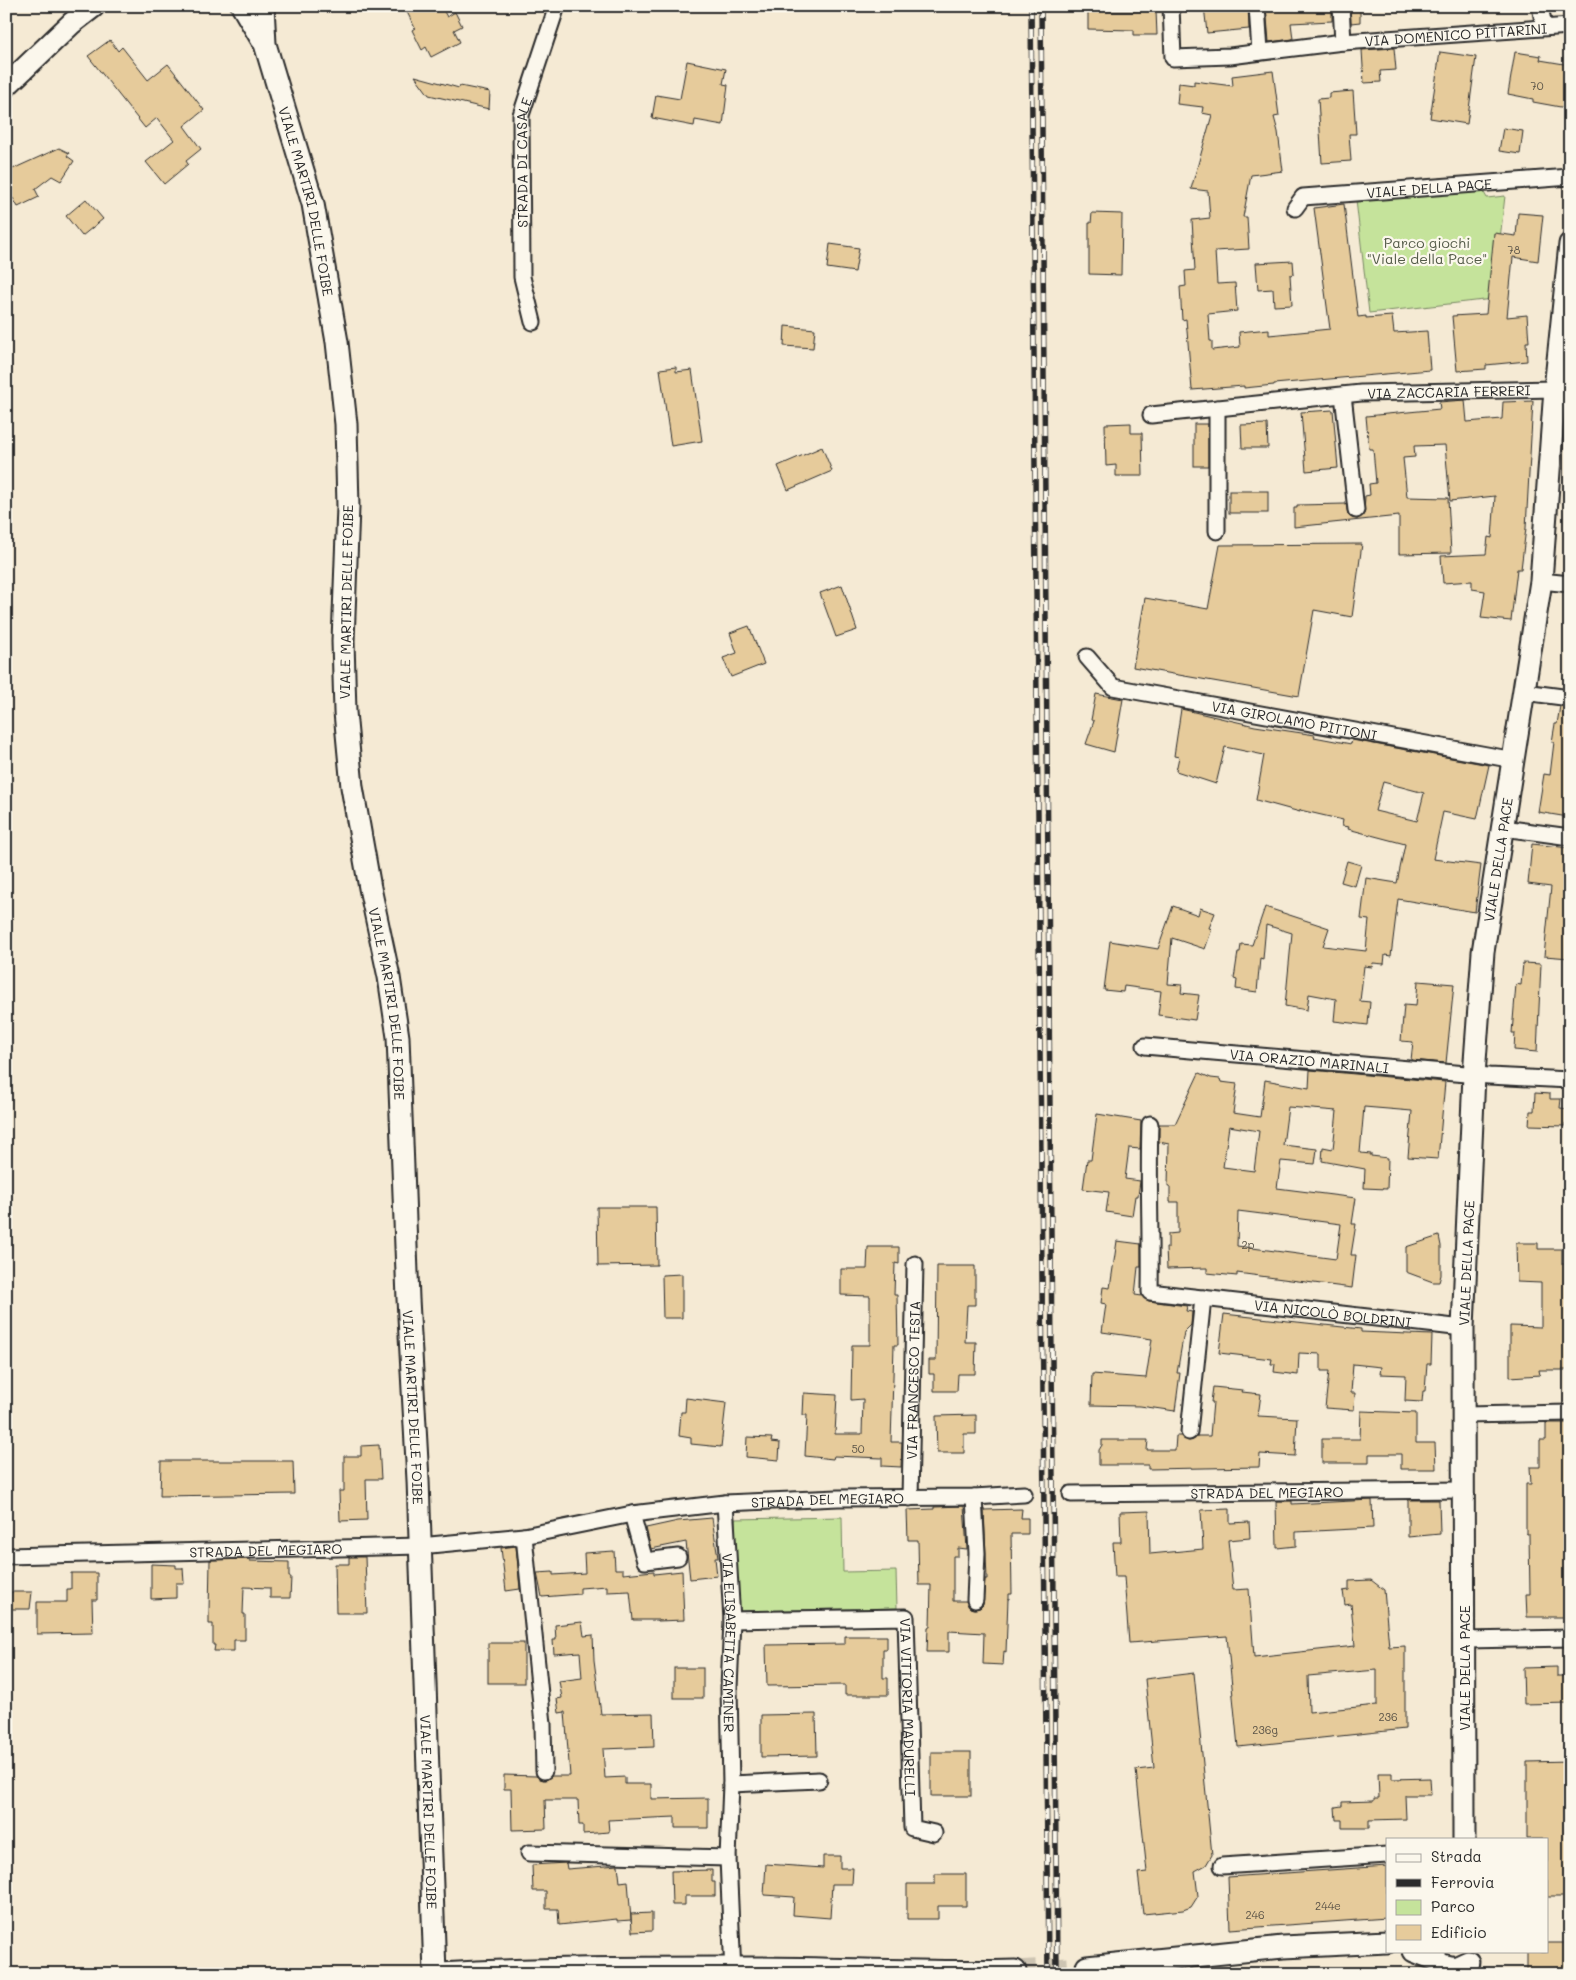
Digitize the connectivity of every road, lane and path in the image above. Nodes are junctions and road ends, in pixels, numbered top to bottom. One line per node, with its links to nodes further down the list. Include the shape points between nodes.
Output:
1 (94, 6): 14 (street)
2 (242, 6): 12 (street, VIALE MARTIRI DELLE FOIBE)
3 (263, 6): 12 (street, VIALE MARTIRI DELLE FOIBE)
4 (557, 6): 19 (street, STRADA DI CASALE, via 521,115 522,277)
5 (1171, 6): 13 (street, VIA DOMENICO PITTARINI, via 1173,58)
6 (1257, 6): 13 (street)
7 (1341, 6): 11 (street)
8 (1540, 6): 10 (street)
9 (1570, 26): 10 (street, VIA DOMENICO PITTARINI)
10 (1544, 27): 11 (street, VIA DOMENICO PITTARINI)
11 (1343, 42): 13 (street, VIA DOMENICO PITTARINI)
12 (265, 44): 52 (street, VIALE MARTIRI DELLE FOIBE, via 313,204 337,342 346,424 345,712 352,787 398,1038)
13 (1260, 52)
14 (6, 86)
15 (1570, 177): 16 (street, VIALE DELLA PACE, via 1303,197)
16 (1295, 208)
17 (1570, 244): 18 (street, VIALE DELLA PACE)
18 (1567, 302): 20 (street, VIALE DELLA PACE)
19 (533, 322)
20 (1555, 389): 21 (street, VIA ZACCARIA FERRERI); 26 (street, VIALE DELLA PACE)
21 (1342, 395): 22 (street, VIA ZACCARIA FERRERI); 24 (street)
22 (1216, 408): 23 (street, VIA ZACCARIA FERRERI); 25 (street)
23 (1151, 415)
24 (1356, 510)
25 (1217, 531)
26 (1541, 581): 27 (street); 29 (street, VIALE DELLA PACE)
27 (1570, 584)
28 (1087, 657): 31 (street, VIA GIROLAMO PITTONI, via 1113,687)
29 (1524, 692): 30 (street); 31 (street, VIALE DELLA PACE)
30 (1570, 698)
31 (1514, 760): 32 (street, VIALE DELLA PACE)
32 (1502, 828): 33 (street); 35 (street, VIALE DELLA PACE, via 1483,952)
33 (1570, 837)
34 (1145, 1046): 35 (street, VIA ORAZIO MARINALI)
35 (1474, 1075): 36 (street, VIA ORAZIO MARINALI); 40 (street, VIALE DELLA PACE)
36 (1570, 1080)
37 (1150, 1124): 39 (street, VIA NICOLÒ BOLDRINI, via 1150,1292)
38 (915, 1264): 48 (street, VIA FRANCESCO TESTA)
39 (1203, 1298): 40 (street, VIA NICOLÒ BOLDRINI); 43 (street)
40 (1463, 1328): 42 (street, VIALE DELLA PACE)
41 (1570, 1413): 42 (street)
42 (1464, 1415): 44 (street, VIALE DELLA PACE)
43 (1189, 1432)
44 (1464, 1490): 46 (street, STRADA DEL MEGIARO); 58 (street, VIALE DELLA PACE)
45 (1024, 1494): 47 (street, STRADA DEL MEGIARO)
46 (1071, 1494)
47 (974, 1497): 48 (street, STRADA DEL MEGIARO); 55 (street, via 977,1553)
48 (910, 1498): 49 (street, STRADA DEL MEGIARO)
49 (725, 1503): 50 (street, STRADA DEL MEGIARO); 56 (street, VIA ELISABETTA CAMINER)
50 (632, 1514): 51 (street, STRADA DEL MEGIARO); 54 (street, via 645,1560)
51 (524, 1536): 52 (street, STRADA DEL MEGIARO); 59 (street, via 543,1724)
52 (420, 1546): 53 (street, STRADA DEL MEGIARO); 75 (street, VIALE MARTIRI DELLE FOIBE)
53 (6, 1556)
54 (678, 1557)
55 (974, 1600)
56 (732, 1620): 61 (street, VIA ELISABETTA CAMINER, via 729,1688); 62 (street, VIA VITTORIA MADURELLI, via 906,1617 912,1828)
57 (1570, 1638): 58 (street)
58 (1465, 1640): 63 (street, VIALE DELLA PACE)
59 (544, 1771)
60 (819, 1780): 61 (street)
61 (731, 1784): 66 (street, VIA ELISABETTA CAMINER)
62 (934, 1833)
63 (1464, 1838)
64 (528, 1853): 66 (street)
65 (1386, 1855): 67 (street)
66 (728, 1858): 73 (street, VIA ELISABETTA CAMINER)
67 (1222, 1866)
68 (1386, 1942): 72 (street, via 1283,1948)
69 (1416, 1952): 71 (street)
70 (1469, 1962): 71 (street, via 1455,1968)
71 (1440, 1963)
72 (1087, 1967)
73 (733, 1971): 74 (street); 76 (street, via 534,1969)
74 (1015, 1971)
75 (435, 1974)
76 (441, 1974)

